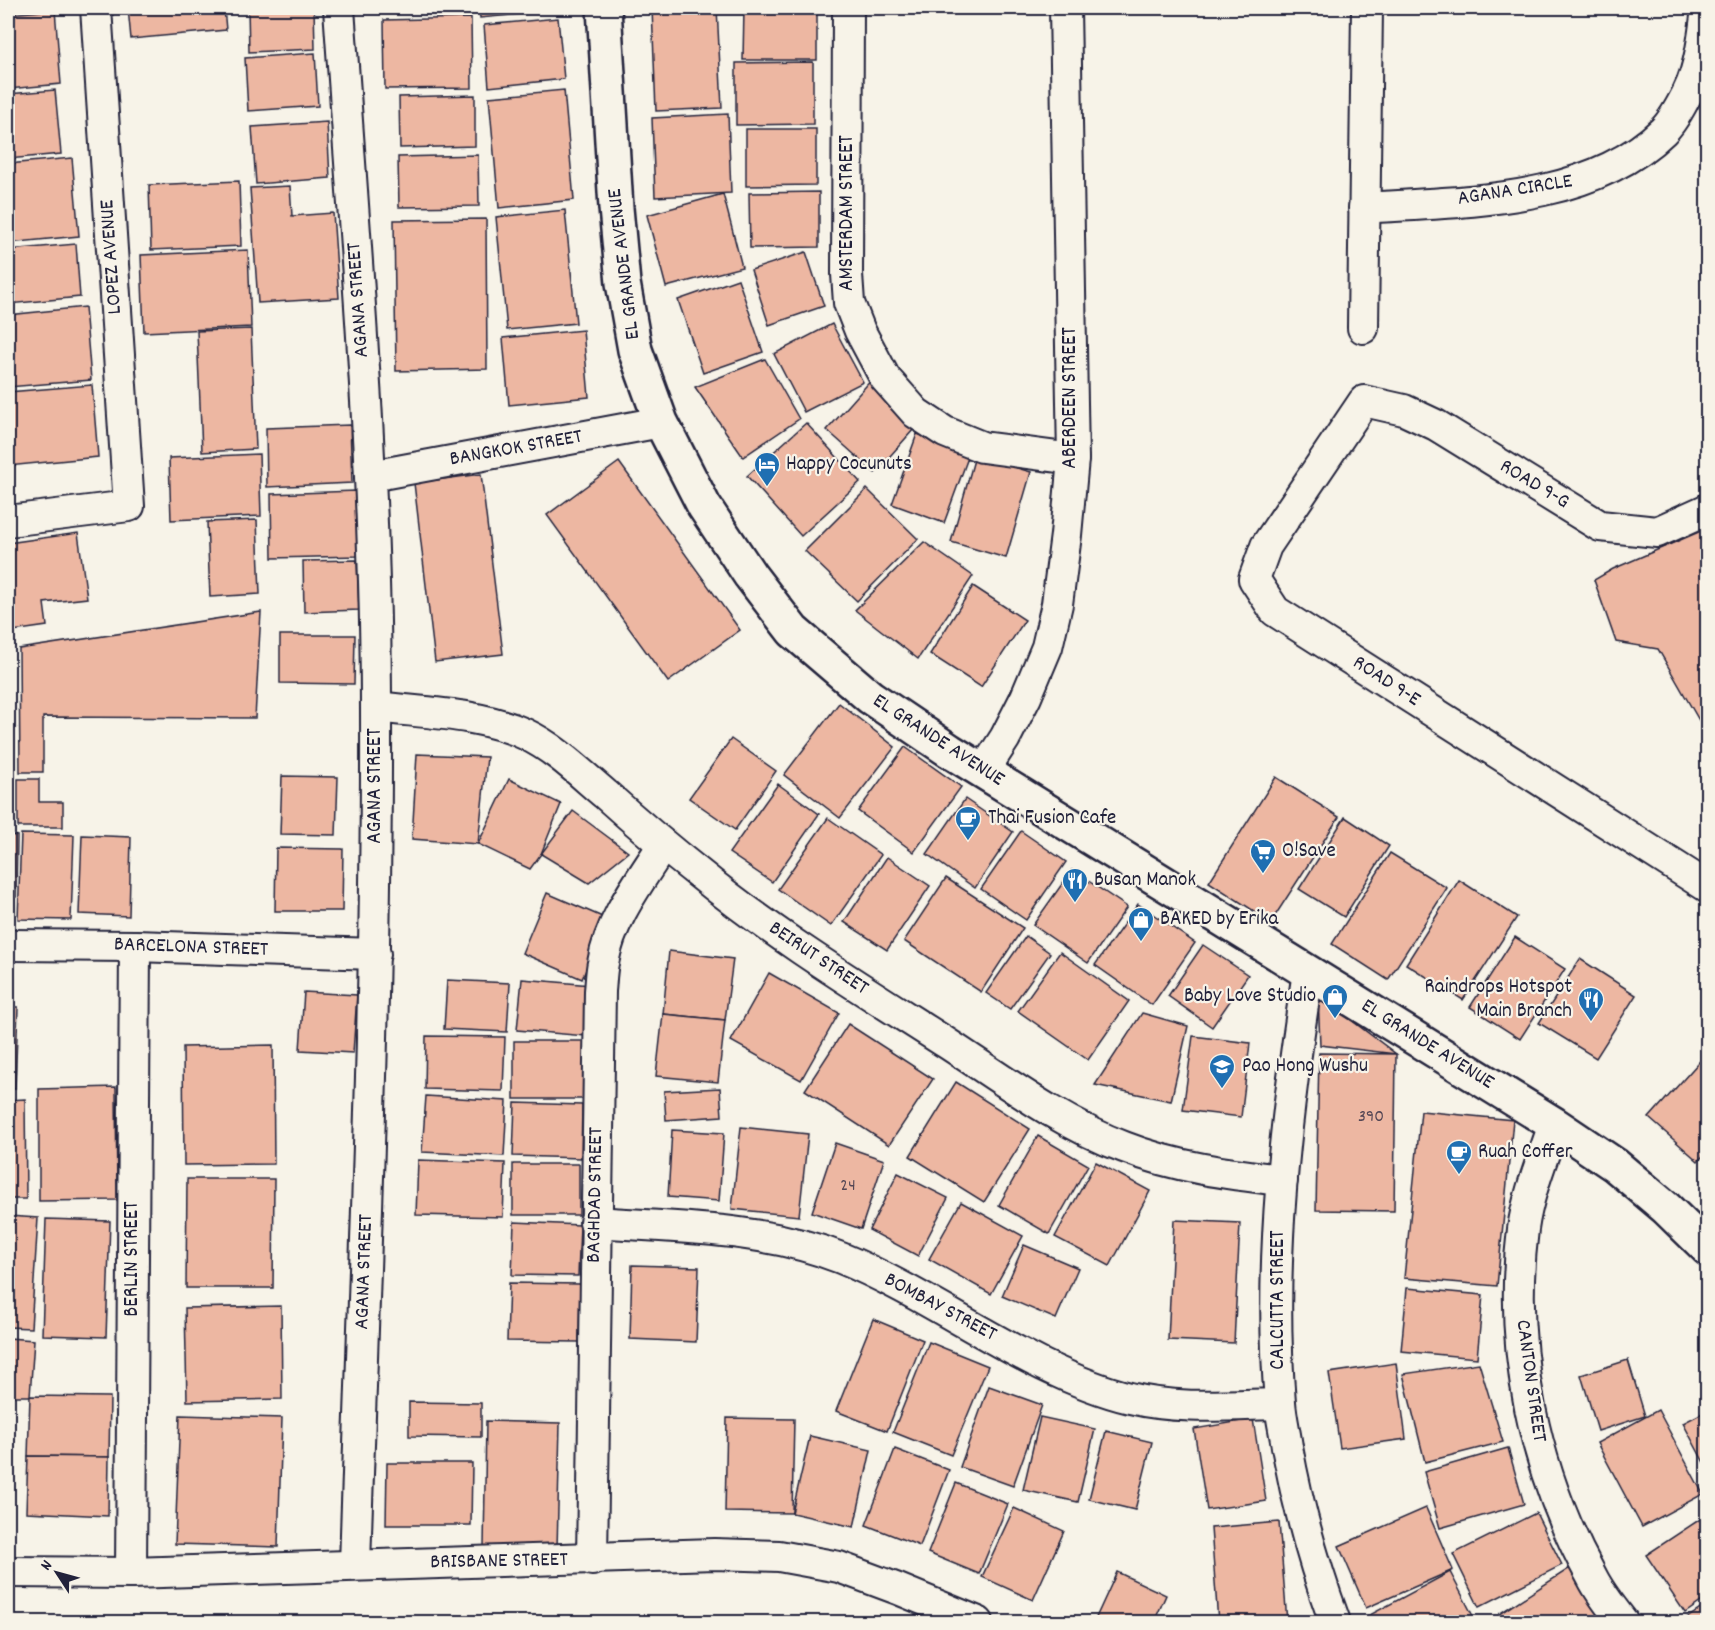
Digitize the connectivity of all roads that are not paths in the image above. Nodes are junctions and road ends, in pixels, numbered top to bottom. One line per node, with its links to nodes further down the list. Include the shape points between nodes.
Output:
1 (96, 8): 15 (street, LOPEZ AVENUE, via 129,506)
2 (339, 8): 13 (street, AGANA STREET)
3 (604, 8): 11 (street, EL GRANDE AVENUE, via 623,283 635,350)
4 (848, 8): 12 (street, AMSTERDAM STREET, via 847,273 849,303 860,332 885,378 916,413 945,432 982,447)
5 (1065, 8): 12 (street, ABERDEEN STREET)
6 (1367, 8): 8 (street)
7 (1707, 8): 8 (street, AGANA CIRCLE, via 1689,91 1665,129 1630,157 1587,178 1541,191 1480,200)
8 (1364, 208): 9 (street)
9 (1363, 328)
10 (1364, 401): 14 (street, ROAD 9-G, via 1404,410 1436,425 1600,526 1657,532); 19 (street, ROAD 9-E, via 1266,546 1254,579 1275,611)
11 (661, 422): 13 (street, BANGKOK STREET); 17 (street, EL GRANDE AVENUE, via 704,506 793,631 870,697)
12 (1073, 459): 17 (street, ABERDEEN STREET, via 1057,604 1047,647 1016,718)
13 (371, 476): 16 (street, AGANA STREET)
14 (1707, 509)
15 (8, 521)
16 (376, 707): 18 (street, BEIRUT STREET, via 491,721 527,735 566,761); 22 (street, AGANA STREET)
17 (983, 771): 23 (street, EL GRANDE AVENUE)
18 (663, 845): 25 (street, BEIRUT STREET, via 810,955 1075,1124 1122,1147 1175,1164); 26 (street, BAGHDAD STREET, via 615,925 603,961)
19 (1707, 887)
20 (8, 945): 21 (street, BARCELONA STREET)
21 (135, 946): 22 (street, BARCELONA STREET); 32 (street, BERLIN STREET)
22 (375, 954): 30 (street, AGANA STREET)
23 (1308, 972): 24 (street, EL GRANDE AVENUE); 25 (street, CALCUTTA STREET)
24 (1554, 1124): 27 (street, EL GRANDE AVENUE, via 1623,1172); 35 (street, CANTON STREET, via 1523,1227 1518,1289 1528,1402 1545,1470 1566,1524 1592,1578)
25 (1282, 1180): 28 (street, CALCUTTA STREET, via 1276,1294)
26 (595, 1222): 28 (street, BOMBAY STREET, via 758,1234 840,1257 1078,1382 1132,1399 1181,1405); 29 (street, BAGHDAD STREET)
27 (1707, 1249)
28 (1280, 1404): 34 (street, CALCUTTA STREET, via 1295,1493 1317,1575)
29 (592, 1560): 30 (street, BRISBANE STREET); 33 (street, BRISBANE STREET, via 714,1554 779,1556 839,1567)
30 (355, 1565): 32 (street, BRISBANE STREET)
31 (8, 1572): 32 (street, BRISBANE STREET)
32 (132, 1573)
33 (978, 1623)
34 (1335, 1623)
35 (1623, 1623)

